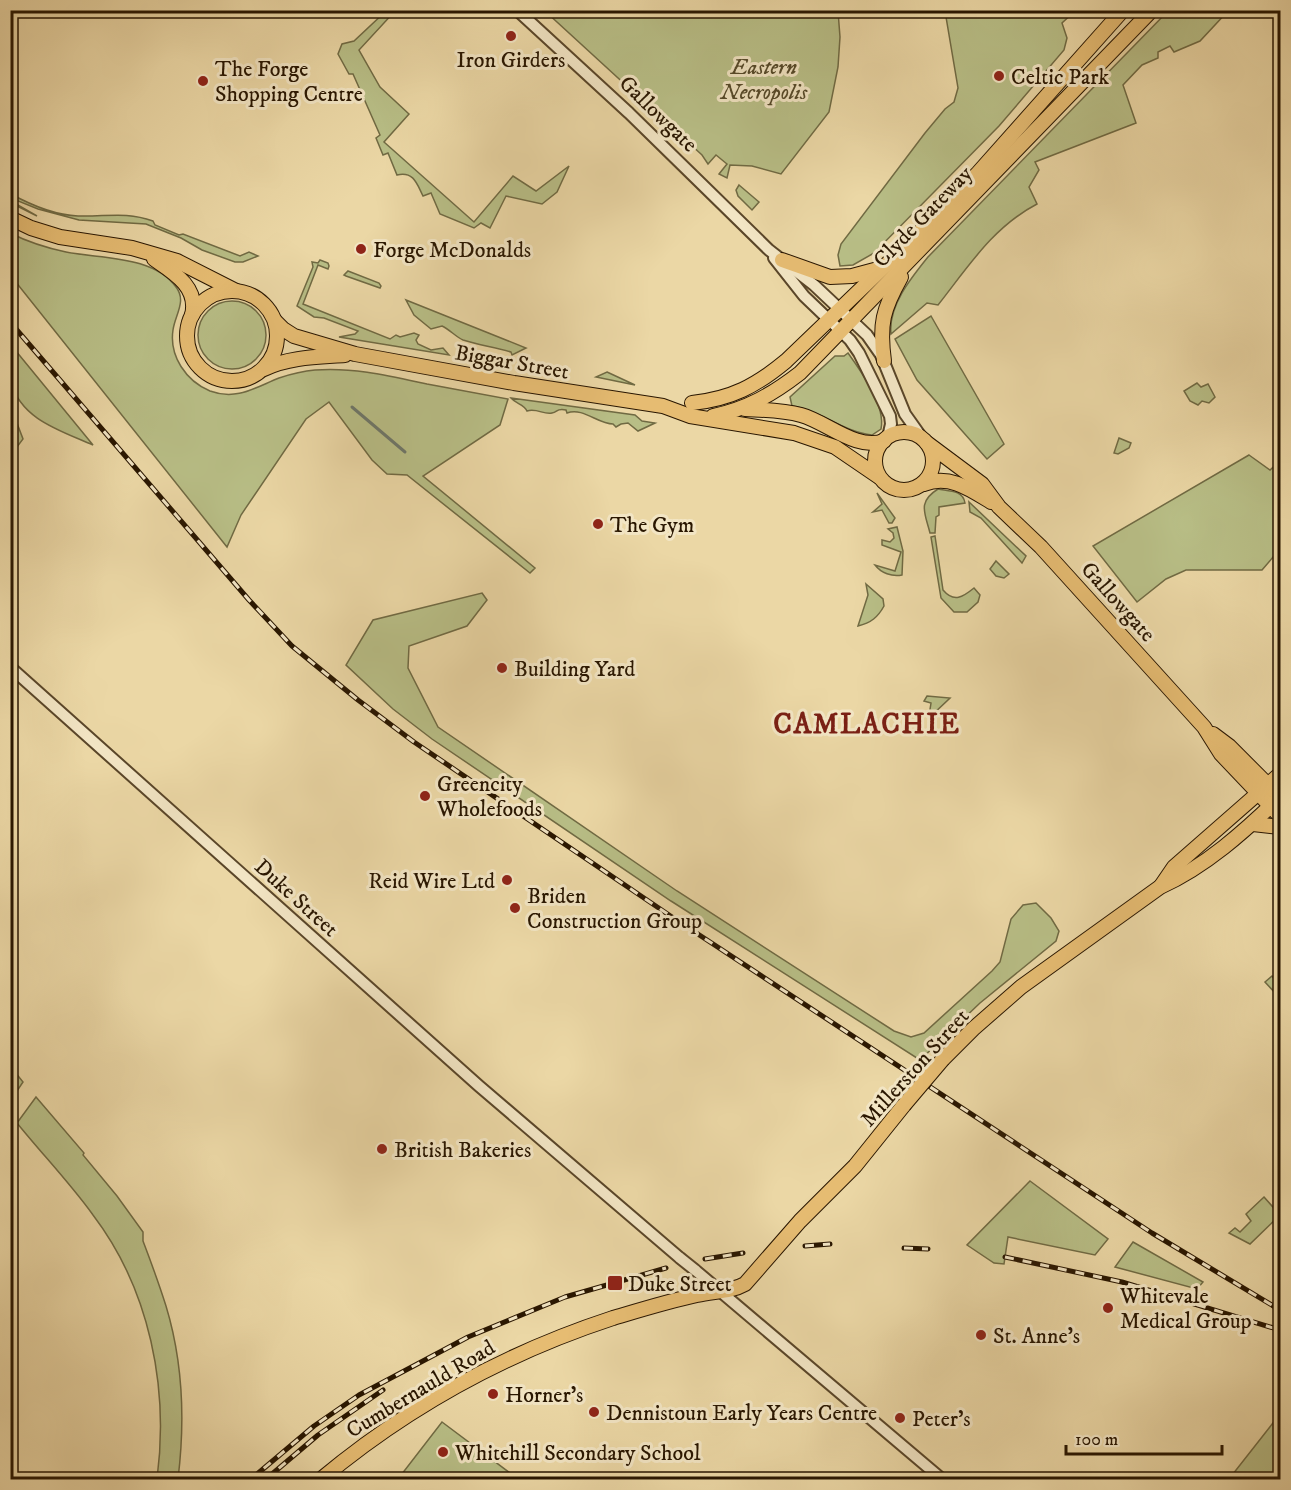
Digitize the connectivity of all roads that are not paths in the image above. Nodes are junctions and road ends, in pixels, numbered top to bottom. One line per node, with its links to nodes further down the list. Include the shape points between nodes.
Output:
1 (517, 10): 5 (street, Gallowgate)
2 (1123, 10): 9 (main road, Clyde Gateway, via 998,152)
3 (1152, 10): 7 (main road, Clyde Gateway)
4 (10, 218): 6 (main road, via 60,237)
5 (769, 250): 8 (street, Gallowgate); 13 (street, Gallowgate, via 804,296)
6 (142, 251): 10 (main road, via 177,261); 12 (main road, via 185,283 193,299)
7 (913, 257): 14 (main road, Clyde Gateway); 18 (main road, via 885,311 881,333)
8 (782, 260): 9 (main road, via 830,277 860,275); 11 (street, Gallowgate)
9 (886, 265): 11 (main road, Clyde Gateway)
10 (238, 292): 12 (main road, via 215,294); 15 (main road, via 258,299)
11 (840, 309): 13 (main road, Clyde Gateway); 14 (street, Gallowgate)
12 (192, 315): 19 (main road, via 187,340 204,371 236,381)
13 (829, 320): 16 (street, Gallowgate); 20 (main road, Clyde Gateway, via 786,362 758,382 729,396)
14 (852, 320): 16 (main road, Clyde Gateway); 18 (street, Gallowgate)
15 (275, 321): 17 (main road, Biggar Street, via 294,336); 19 (main road, via 276,347)
16 (841, 332): 22 (main road, Clyde Gateway, via 785,385); 24 (street, Gallowgate, via 859,353 885,403 891,424)
17 (355, 354): 19 (main road, Biggar Street, via 300,359); 21 (main road, Biggar Street)
18 (884, 360): 25 (street, Gallowgate, via 905,414)
19 (262, 370)
20 (692, 403): 21 (main road, Biggar Street); 22 (main road, Biggar Street)
21 (663, 406): 23 (main road, Biggar Street)
22 (743, 408): 23 (main road, Clyde Gateway); 24 (main road, Biggar Street, via 802,415 861,441 876,443)
23 (702, 418): 26 (main road, Biggar Street, via 810,437 835,447)
24 (886, 439): 25 (main road, via 908,432); 26 (main road, via 876,457)
25 (925, 441): 27 (main road, via 933,454 933,467); 28 (main road, Gallowgate, via 975,478)
26 (879, 477): 27 (main road, via 902,490)
27 (924, 484): 28 (main road, Gallowgate, via 940,480 961,484)
28 (999, 507): 31 (main road, Gallowgate, via 1041,547 1204,727 1221,754)
29 (10, 667): 36 (street, Duke Street, bridge, via 462,1071)
30 (1281, 774): 31 (main road, Millerston Street)
31 (1263, 789): 32 (main road, Gallowgate); 35 (main road, Millerston Street, via 1174,867)
32 (1278, 804): 33 (main road, Millerston Street)
33 (1253, 824): 34 (main road); 35 (main road, Millerston Street, via 1183,877)
34 (1281, 827)
35 (1160, 887): 36 (main road, Millerston Street, bridge, via 1021,987 973,1029 749,1281 737,1289)
36 (719, 1291): 37 (main road, Cumbernauld Road, via 616,1317 508,1358 386,1428); 38 (street, Duke Street)
37 (320, 1479)
38 (944, 1479)

